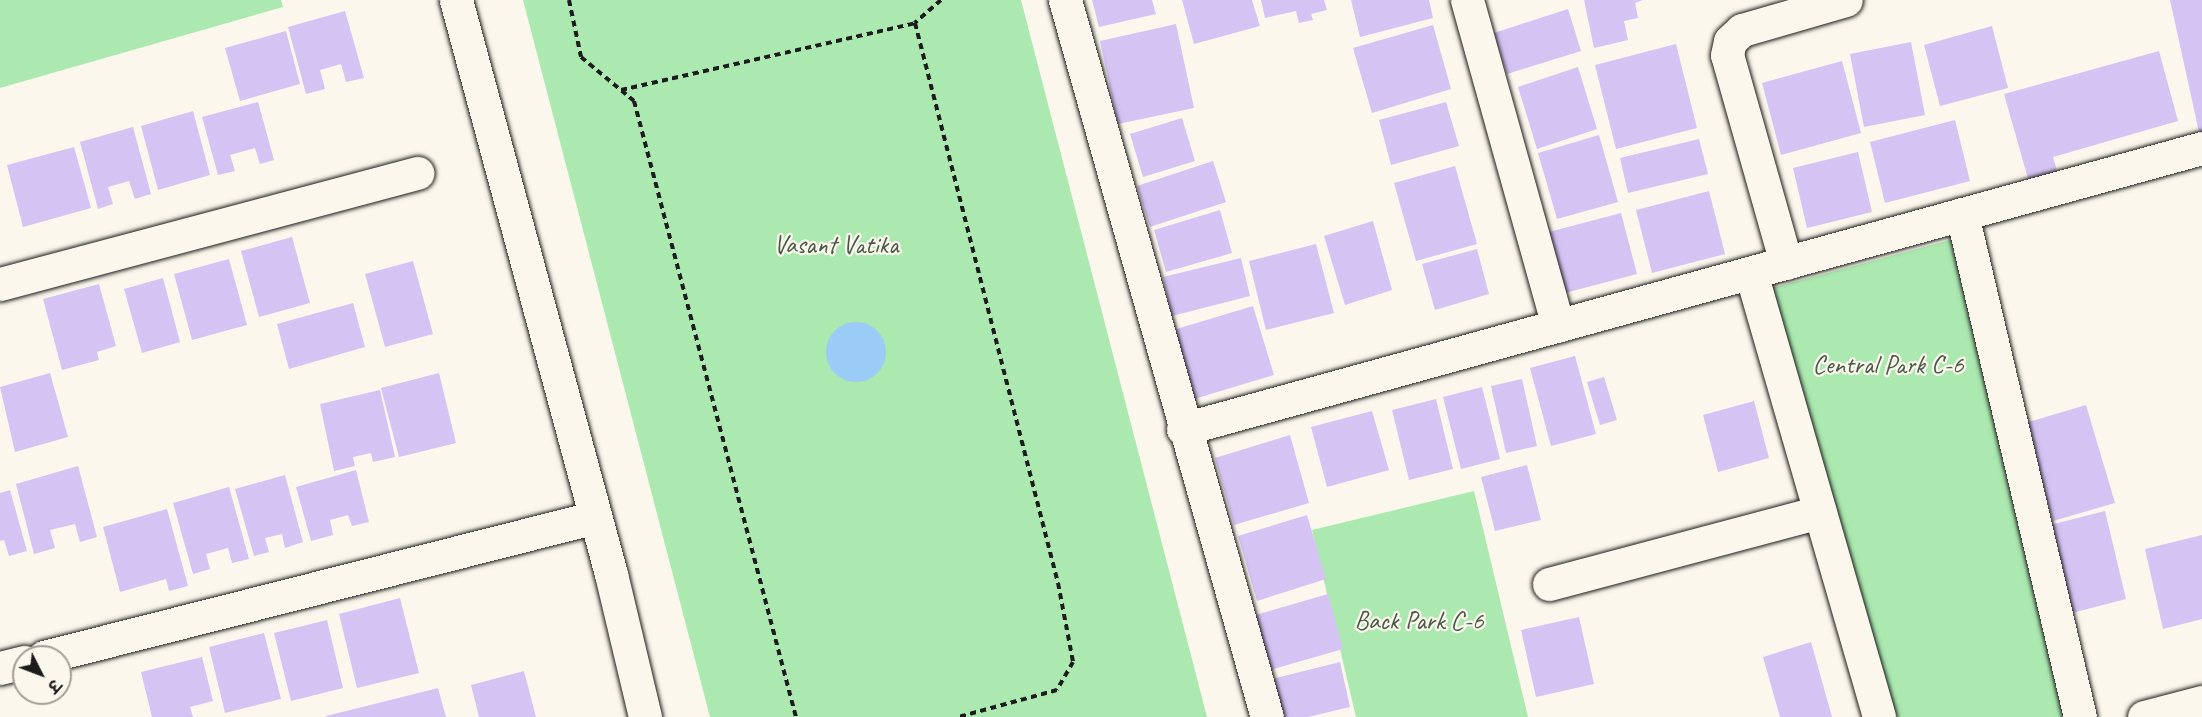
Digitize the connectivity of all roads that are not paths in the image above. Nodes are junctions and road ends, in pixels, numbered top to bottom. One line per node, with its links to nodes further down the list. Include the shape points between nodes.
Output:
1 (456, 0): 14 (street)
2 (1065, 0): 12 (street)
3 (1467, 0): 11 (street)
4 (1846, 0): 8 (street, via 1742,30 1730,41 1728,55)
5 (2202, 148): 7 (street)
6 (418, 173): 10 (street)
7 (1962, 214): 8 (street); 21 (street)
8 (1786, 263): 9 (street)
9 (1751, 273): 11 (street); 13 (street)
10 (0, 284)
11 (1558, 326): 12 (street)
12 (1183, 429): 19 (street)
13 (1820, 512): 15 (street); 20 (street)
14 (596, 517): 16 (street); 18 (street)
15 (1549, 584)
16 (72, 650)
17 (2202, 702): 22 (street)
18 (645, 717)
19 (1267, 717)
20 (1879, 717)
21 (2080, 717)
22 (2144, 717)

